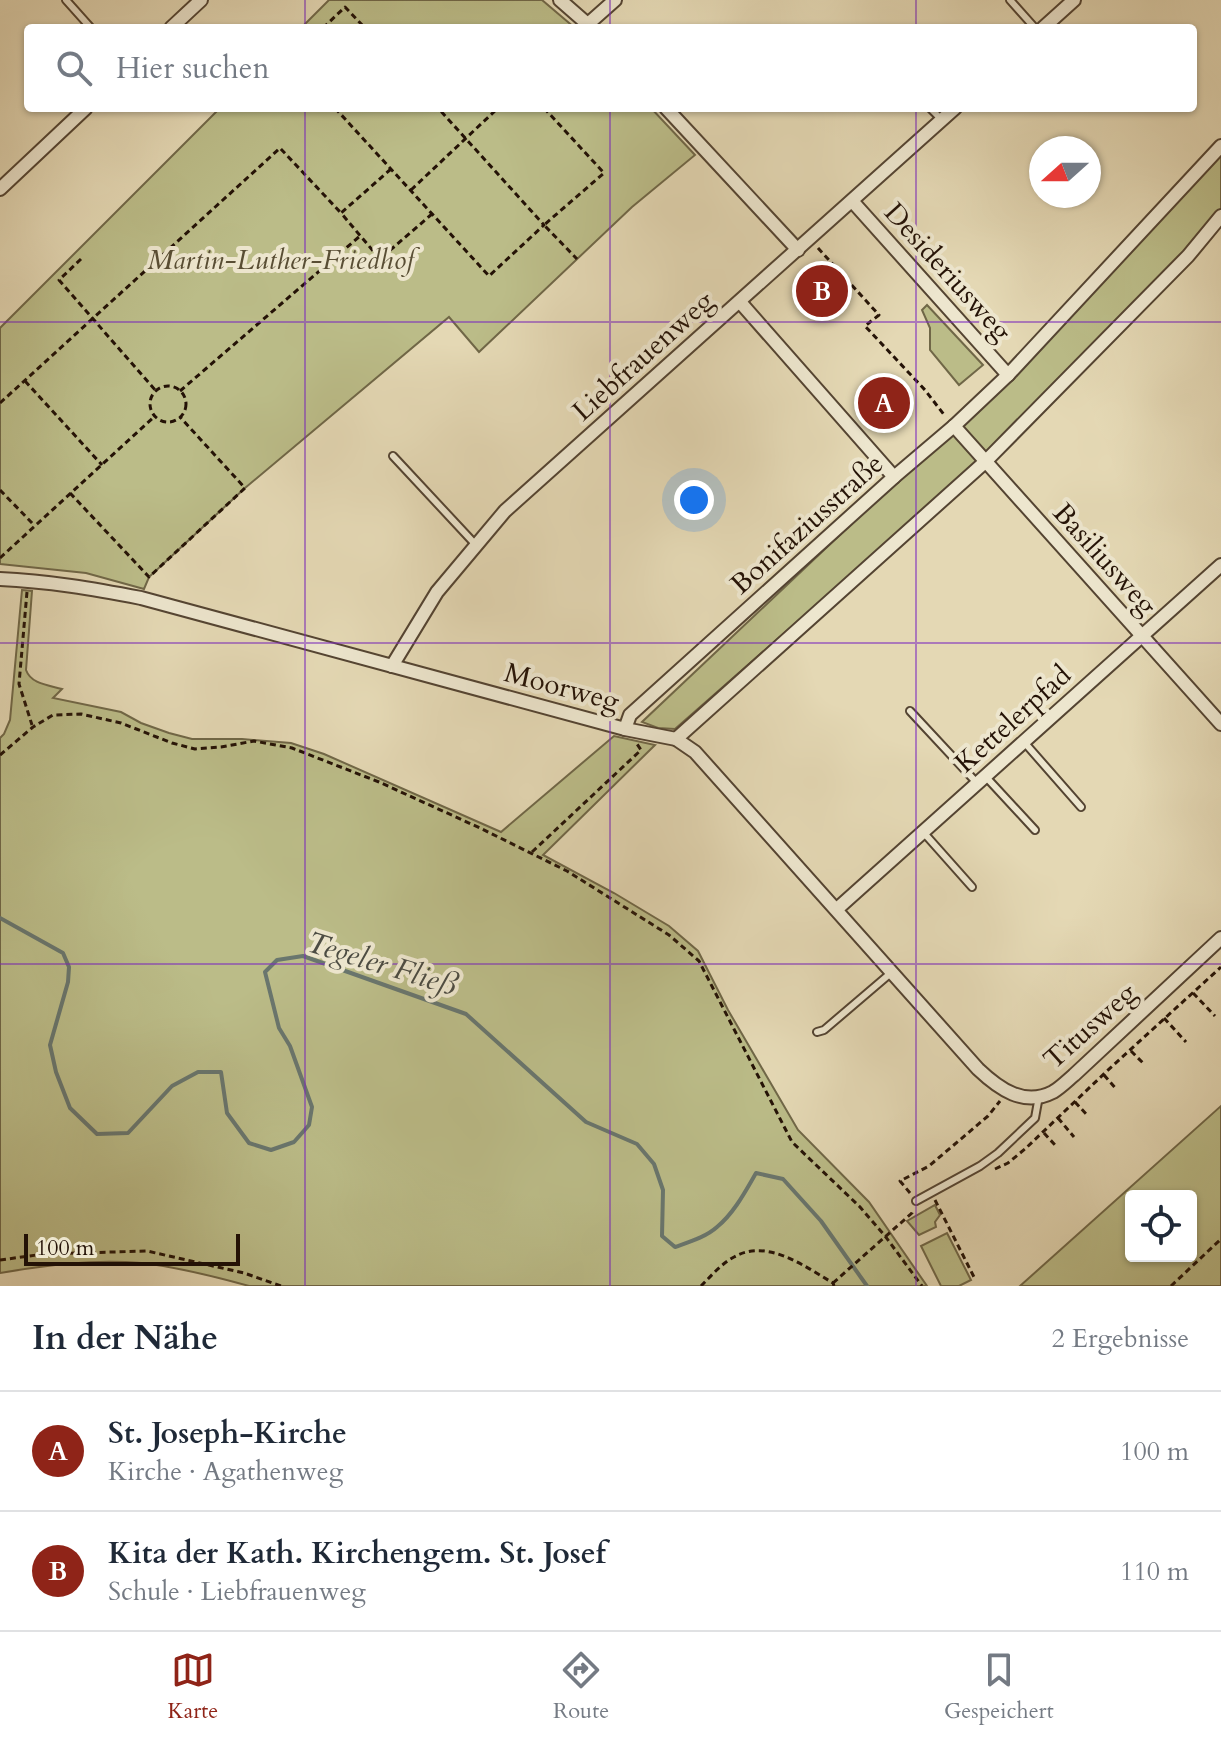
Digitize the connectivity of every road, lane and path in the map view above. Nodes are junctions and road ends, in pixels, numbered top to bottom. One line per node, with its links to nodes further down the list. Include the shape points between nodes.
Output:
1 (66, 0): 7 (lane)
2 (201, 0): 8 (street)
3 (560, 0): 11 (street)
4 (615, 0): 12 (street)
5 (1010, 0): 13 (lane)
6 (1074, 0): 14 (street)
7 (87, 24)
8 (175, 24)
9 (327, 24): 10 (path, via 345,7)
10 (361, 24)
11 (588, 24)
12 (592, 24)
13 (1031, 24)
14 (1047, 24)
15 (82, 112): 27 (street)
16 (339, 112): 26 (path)
17 (442, 112): 24 (path)
18 (494, 112): 24 (path)
19 (548, 112): 33 (path, via 604,173)
20 (670, 112): 36 (street)
21 (934, 112): 23 (lane)
22 (951, 112): 23 (street, Liebfrauenweg)
23 (942, 120): 29 (street, Liebfrauenweg)
24 (466, 139): 28 (path); 33 (path)
25 (1221, 146): 41 (street, Bonifaziusstraße)
26 (391, 169): 28 (path); 30 (path)
27 (0, 189)
28 (410, 190): 31 (path)
29 (853, 202): 35 (street, Liebfrauenweg); 41 (street, Desideriusweg)
30 (341, 213): 34 (path); 40 (path, via 280,148)
31 (432, 214): 33 (path, via 489,276); 34 (path, via 380,259)
32 (1221, 216): 50 (street)
33 (544, 225): 38 (path)
34 (360, 236): 44 (path)
35 (810, 239): 36 (street, Liebfrauenweg); 48 (path, via 879,315 865,326)
36 (798, 250): 39 (street, Liebfrauenweg)
37 (81, 259): 40 (path, via 59,280)
38 (577, 259)
39 (740, 302): 52 (street); 56 (street, Liebfrauenweg)
40 (93, 318): 42 (path); 43 (path)
41 (1008, 375): 48 (street, Bonifaziusstraße)
42 (25, 381): 45 (path); 51 (path)
43 (156, 391): 44 (path, via 171,386); 46 (path, via 150,400)
44 (180, 391): 47 (path, via 186,402)
45 (0, 403)
46 (155, 416): 47 (path, via 165,421); 51 (path)
47 (180, 417): 54 (path, via 245,488 149,577)
48 (954, 426): 50 (street, Basiliusweg); 52 (street, Bonifaziusstraße)
49 (393, 456): 56 (lane)
50 (985, 462): 61 (street, Basiliusweg); 67 (street)
51 (102, 465): 54 (path)
52 (894, 477): 66 (street, Bonifaziusstraße, via 630,715)
53 (0, 490): 55 (path)
54 (70, 493): 55 (path)
55 (34, 525): 57 (path)
56 (475, 544): 62 (street, Liebfrauenweg, via 437,592)
57 (0, 558)
58 (1221, 565): 61 (street, Kettelerpfad)
59 (0, 579): 60 (street, Moorweg)
60 (28, 580): 62 (street, Moorweg, via 141,598); 65 (path, via 19,684)
61 (1142, 636): 64 (street, Basiliusweg); 68 (street, Kettelerpfad)
62 (392, 666): 66 (street, Moorweg)
63 (910, 711): 70 (lane)
64 (1221, 724)
65 (33, 727): 69 (path); 74 (path, via 53,715 81,714 195,749 254,741 292,748)
66 (625, 729): 67 (street, Moorweg); 74 (path, via 641,750)
67 (676, 739): 76 (street, Moorweg, via 695,752)
68 (1024, 742): 70 (street, Kettelerpfad); 71 (lane)
69 (0, 755)
70 (981, 780): 72 (lane); 73 (street, Kettelerpfad)
71 (1081, 807)
72 (1035, 830)
73 (923, 831): 75 (lane); 76 (street, Kettelerpfad)
74 (532, 853): 101 (path, via 642,917 699,961 792,1142)
75 (972, 887)
76 (837, 909): 79 (street, Moorweg)
77 (1221, 938): 90 (street, Titusweg, via 1074,1075)
78 (1221, 967): 80 (path)
79 (892, 971): 83 (lane); 89 (street, Moorweg, via 978,1069)
80 (1193, 993): 81 (path); 82 (path)
81 (1215, 1016)
82 (1164, 1018): 84 (path); 85 (path)
83 (817, 1032)
84 (1186, 1042)
85 (1130, 1050): 86 (path); 87 (path)
86 (1145, 1065)
87 (1103, 1075): 88 (path); 91 (path)
88 (1117, 1090)
89 (1007, 1092): 90 (street, Titusweg); 99 (path, via 988,1116 929,1166 900,1181)
90 (1039, 1096): 99 (lane, via 1035,1118 998,1153)
91 (1075, 1102): 92 (path); 93 (path)
92 (1088, 1116)
93 (1058, 1118): 94 (path); 95 (path)
94 (1043, 1132): 96 (path); 97 (path)
95 (1074, 1137)
96 (1055, 1145)
97 (994, 1170)
98 (935, 1199): 104 (path)
99 (916, 1201)
100 (912, 1213): 101 (path)
101 (885, 1236): 105 (path); 108 (path)
102 (1221, 1239): 109 (path)
103 (0, 1260): 106 (path, via 147,1251)
104 (975, 1279)
105 (833, 1284): 107 (path, via 791,1258 755,1249 735,1256)
106 (281, 1286)
107 (701, 1286)
108 (922, 1286)
109 (1171, 1286)

